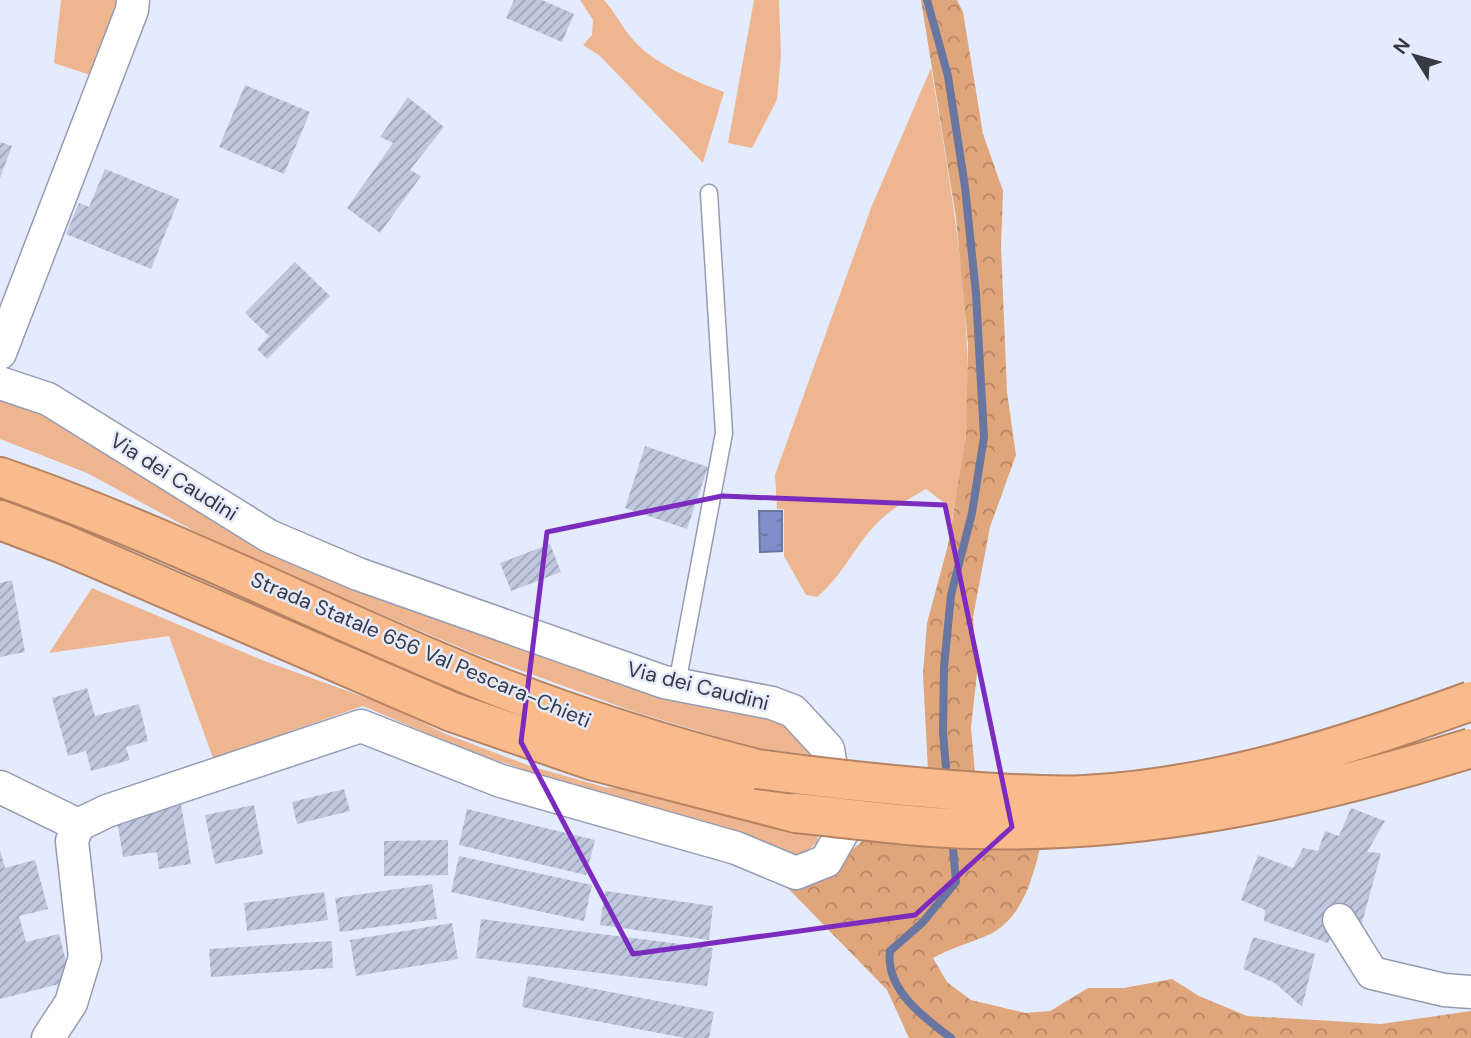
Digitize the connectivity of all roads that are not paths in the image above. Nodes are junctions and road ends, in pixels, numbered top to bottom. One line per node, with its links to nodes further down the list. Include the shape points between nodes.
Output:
1 (133, 0): 3 (street)
2 (709, 193): 7 (lane, via 724,433)
3 (0, 353)
4 (0, 383): 7 (street, Via dei Caudini, via 48,399 269,536 473,617)
5 (0, 477): 8 (highway, Strada Statale 656 Val Pescara-Chieti, bridge, via 181,549 493,684 610,729 757,769 891,785 1083,796 1144,790 1263,767 1392,730)
6 (0, 520): 9 (highway, Strada Statale 656 Val Pescara-Chieti, bridge, via 452,712 603,764 796,813 975,829 1178,819 1297,795)
7 (677, 684): 11 (street, Via dei Caudini, via 772,703 793,712 810,727 828,749 842,833 826,861 796,873 736,848 501,781 361,726 107,811)
8 (1471, 701)
9 (1471, 748)
10 (0, 787): 11 (street)
11 (78, 825): 14 (street, via 72,841 85,957 71,1003)
12 (1339, 920): 13 (street, via 1372,973)
13 (1471, 992)
14 (48, 1038)

